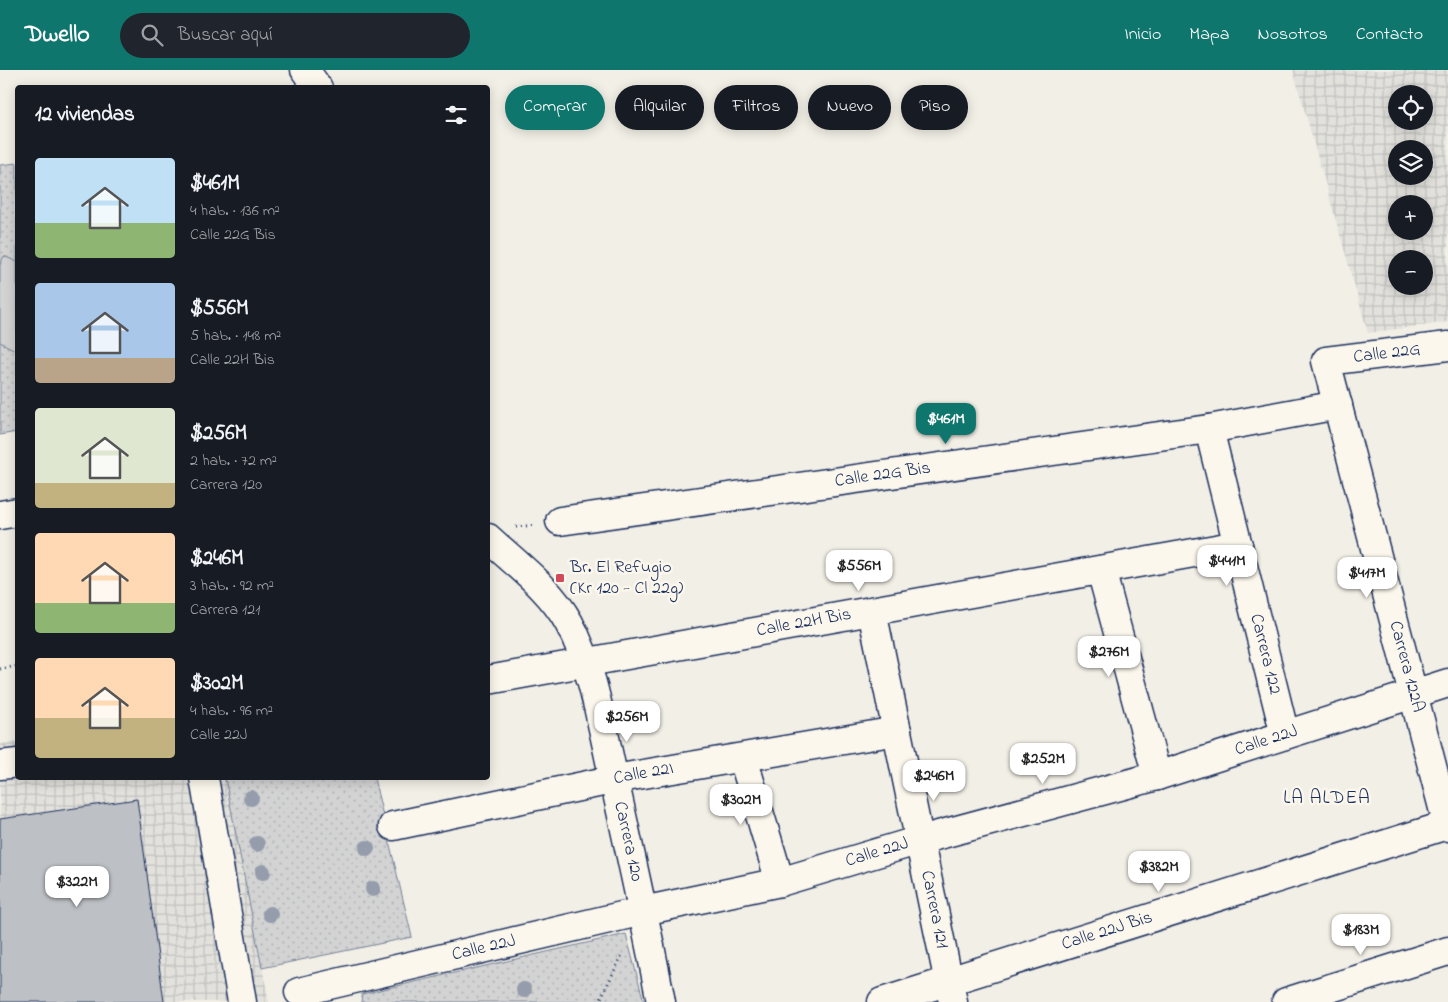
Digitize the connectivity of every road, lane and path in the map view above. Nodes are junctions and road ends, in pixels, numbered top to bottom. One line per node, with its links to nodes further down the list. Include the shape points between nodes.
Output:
1 (306, 70): 2 (street)
2 (316, 85)
3 (1448, 346): 4 (street, Calle 22G)
4 (1326, 361): 5 (street, Carrera 122A)
5 (1338, 404): 6 (street, Calle 22G Bis); 20 (street, Carrera 122A)
6 (1209, 429): 9 (street, Calle 22G Bis); 12 (street, Carrera 122)
7 (15, 512): 8 (street)
8 (0, 515)
9 (560, 521): 10 (path)
10 (515, 528)
11 (490, 540): 15 (street, Carrera 120, via 551,597 569,623)
12 (1238, 545): 13 (street, Calle 22H Bis); 22 (street, Carrera 122)
13 (1102, 570): 14 (street, Calle 22H Bis); 27 (street)
14 (872, 611): 15 (street, Calle 22H Bis); 21 (street, Carrera 121)
15 (585, 662): 18 (street, Calle 22H Bis); 29 (street, Carrera 120)
16 (15, 666): 17 (path)
17 (0, 669)
18 (490, 680)
19 (1448, 683): 20 (street, Calle 22J)
20 (1413, 694): 22 (street, Calle 22J); 26 (street, Carrera 122A)
21 (897, 731): 23 (street, Calle 22I); 32 (street, Carrera 121)
22 (1285, 735): 27 (street, Calle 22J)
23 (743, 758): 29 (street, Calle 22I); 33 (street)
24 (15, 763): 25 (street)
25 (0, 765)
26 (1440, 767): 31 (street, Carrera 122A)
27 (1157, 776): 32 (street, Calle 22J)
28 (204, 780): 38 (street)
29 (614, 780): 30 (street, Calle 22I); 34 (street, Carrera 120)
30 (393, 826)
31 (1448, 826): 37 (street, Calle 22J Bis)
32 (920, 840): 33 (street, Calle 22J); 37 (street, Carrera 121)
33 (780, 882): 34 (street, Calle 22J)
34 (644, 911): 36 (street, Calle 22J); 39 (path); 40 (street, Carrera 120)
35 (1448, 951): 42 (street)
36 (299, 992)
37 (951, 992): 41 (street, Calle 22J Bis)
38 (242, 1002)
39 (598, 1002)
40 (661, 1002)
41 (882, 1002)
42 (1286, 1002)

